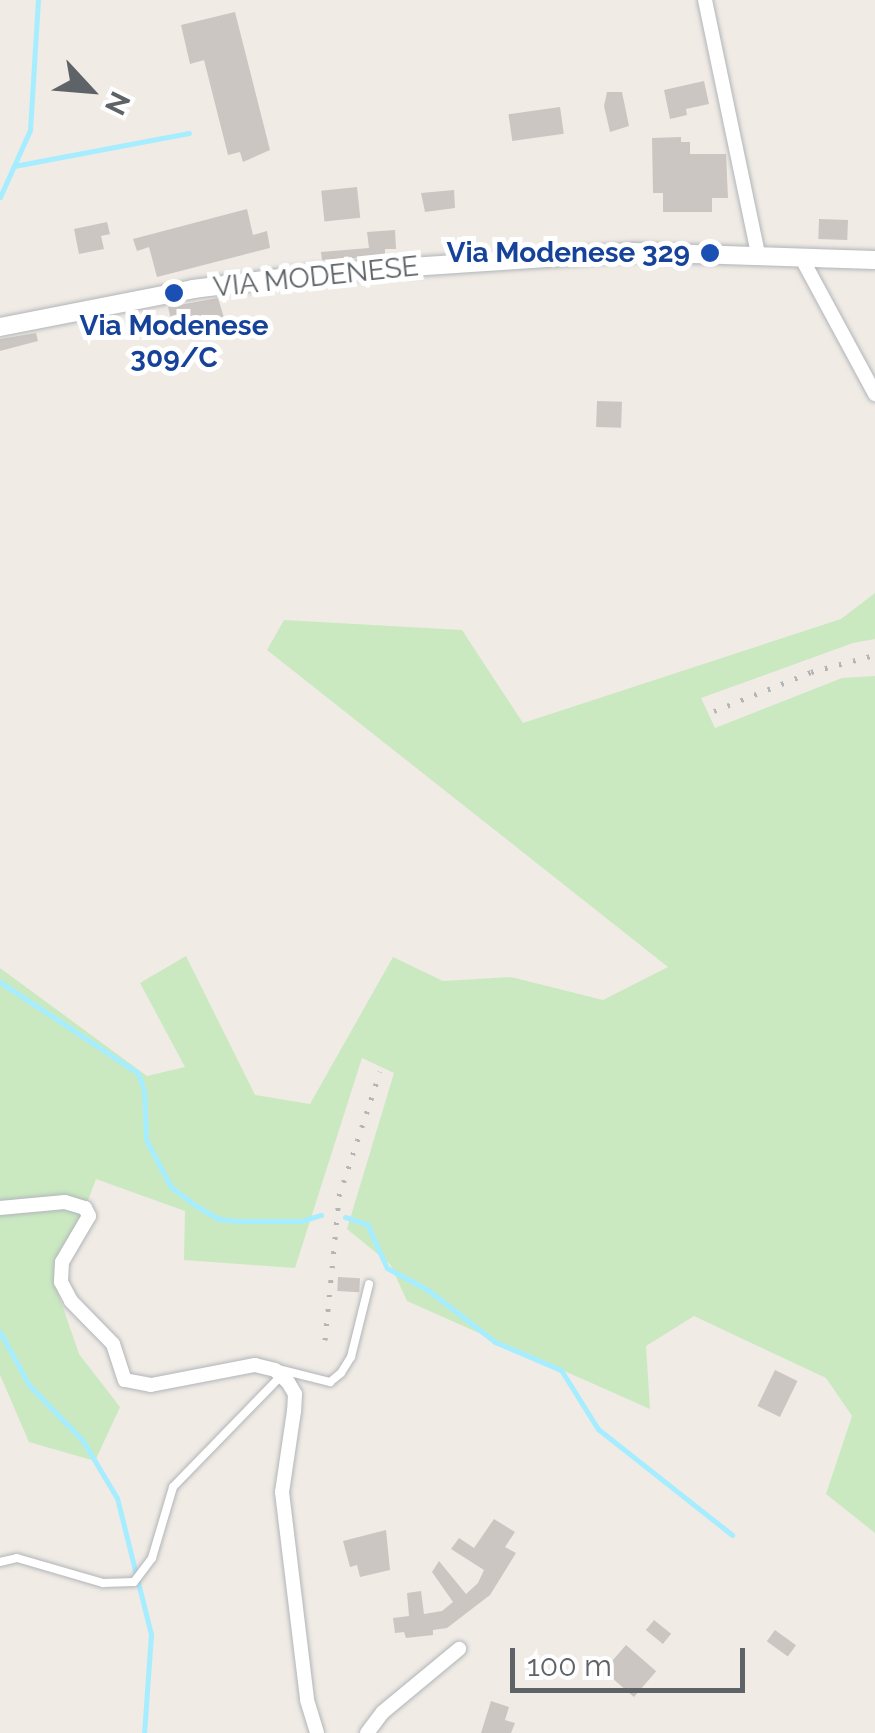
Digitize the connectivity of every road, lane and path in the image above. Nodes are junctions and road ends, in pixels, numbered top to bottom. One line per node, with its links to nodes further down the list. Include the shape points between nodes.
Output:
1 (705, 0): 2 (street)
2 (758, 254): 3 (street, VIA MODENESE); 5 (street, VIA MODENESE, via 633,252 284,276)
3 (801, 257): 4 (street, VIA MODENESE); 6 (street)
4 (875, 260)
5 (0, 327)
6 (875, 394)
7 (0, 1208): 9 (street, via 65,1202 85,1208 89,1216 62,1262 61,1282 113,1344 125,1380 151,1385 255,1365)
8 (369, 1284): 9 (lane, via 351,1357 336,1379)
9 (278, 1373): 10 (lane, via 173,1487 138,1579 103,1582 17,1558); 12 (street, via 295,1394 282,1492 306,1700)
10 (0, 1562)
11 (459, 1649): 13 (street)
12 (317, 1733)
13 (366, 1733)

